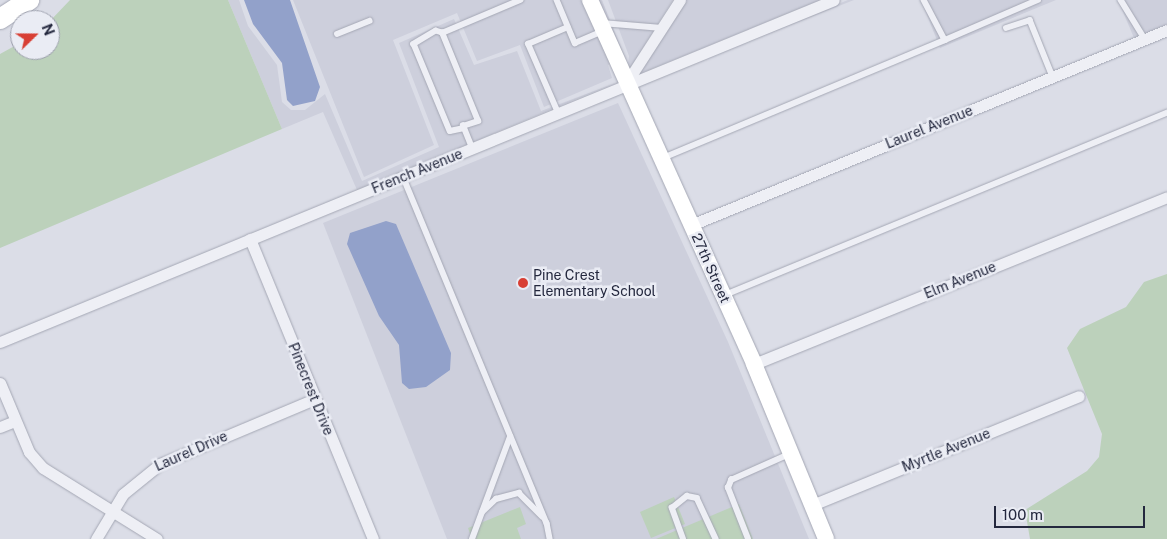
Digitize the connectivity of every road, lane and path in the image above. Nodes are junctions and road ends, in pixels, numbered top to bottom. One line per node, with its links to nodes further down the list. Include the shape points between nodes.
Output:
1 (29, 0): 11 (highway)
2 (520, 0): 18 (lane)
3 (557, 0): 13 (lane)
4 (590, 0): 14 (main road, 27th Street)
5 (680, 0): 15 (street)
6 (834, 0): 23 (street, French Avenue)
7 (924, 0): 21 (lane)
8 (1038, 0): 10 (lane)
9 (1121, 0): 20 (lane)
10 (1025, 3): 21 (lane)
11 (0, 19)
12 (369, 21): 19 (lane)
13 (568, 27): 14 (lane, via 575,43); 24 (lane, via 528,44)
14 (601, 27): 15 (lane); 23 (main road, 27th Street)
15 (662, 28): 23 (street)
16 (1006, 28): 22 (lane, via 1030,20)
17 (1167, 30): 20 (street, Laurel Avenue)
18 (442, 33): 26 (lane, via 478,121); 26 (lane, via 436,31 414,44 450,131)
19 (337, 34)
20 (1145, 39): 22 (street, Laurel Avenue)
21 (945, 40): 28 (lane)
22 (1053, 77): 31 (street, Laurel Avenue)
23 (625, 85): 24 (street, French Avenue); 28 (main road, 27th Street)
24 (558, 112): 27 (street, French Avenue)
25 (1167, 113): 33 (lane)
26 (464, 128): 27 (lane)
27 (472, 148): 29 (street, French Avenue)
28 (660, 159): 31 (main road, 27th Street)
29 (403, 176): 32 (street, French Avenue); 41 (lane)
30 (1167, 197): 35 (street, Elm Avenue)
31 (691, 225): 33 (main road, 27th Street)
32 (250, 239): 34 (street, French Avenue); 38 (street, Pinecrest Drive)
33 (723, 296): 35 (main road, 27th Street)
34 (0, 342)
35 (754, 364): 42 (main road, 27th Street)
36 (0, 383): 39 (street)
37 (1079, 396): 43 (street, Myrtle Avenue)
38 (316, 399): 44 (street, Laurel Drive, via 160,464 142,475); 49 (street, Pinecrest Drive)
39 (15, 421): 40 (street); 44 (street, via 43,468)
40 (0, 427)
41 (510, 437): 45 (lane); 46 (lane)
42 (791, 454): 43 (main road, 27th Street); 54 (lane, via 731,480 728,488)
43 (812, 505): 55 (main road, 27th Street)
44 (110, 512): 47 (street, Laurel Drive); 48 (street)
45 (479, 514): 46 (lane, via 496,499 519,493); 50 (lane)
46 (547, 523): 51 (lane)
47 (96, 539)
48 (157, 539)
49 (373, 539)
50 (472, 539)
51 (550, 539)
52 (683, 539): 53 (lane, via 672,508 678,499 692,496 701,504)
53 (716, 539)
54 (748, 539)
55 (826, 539)

